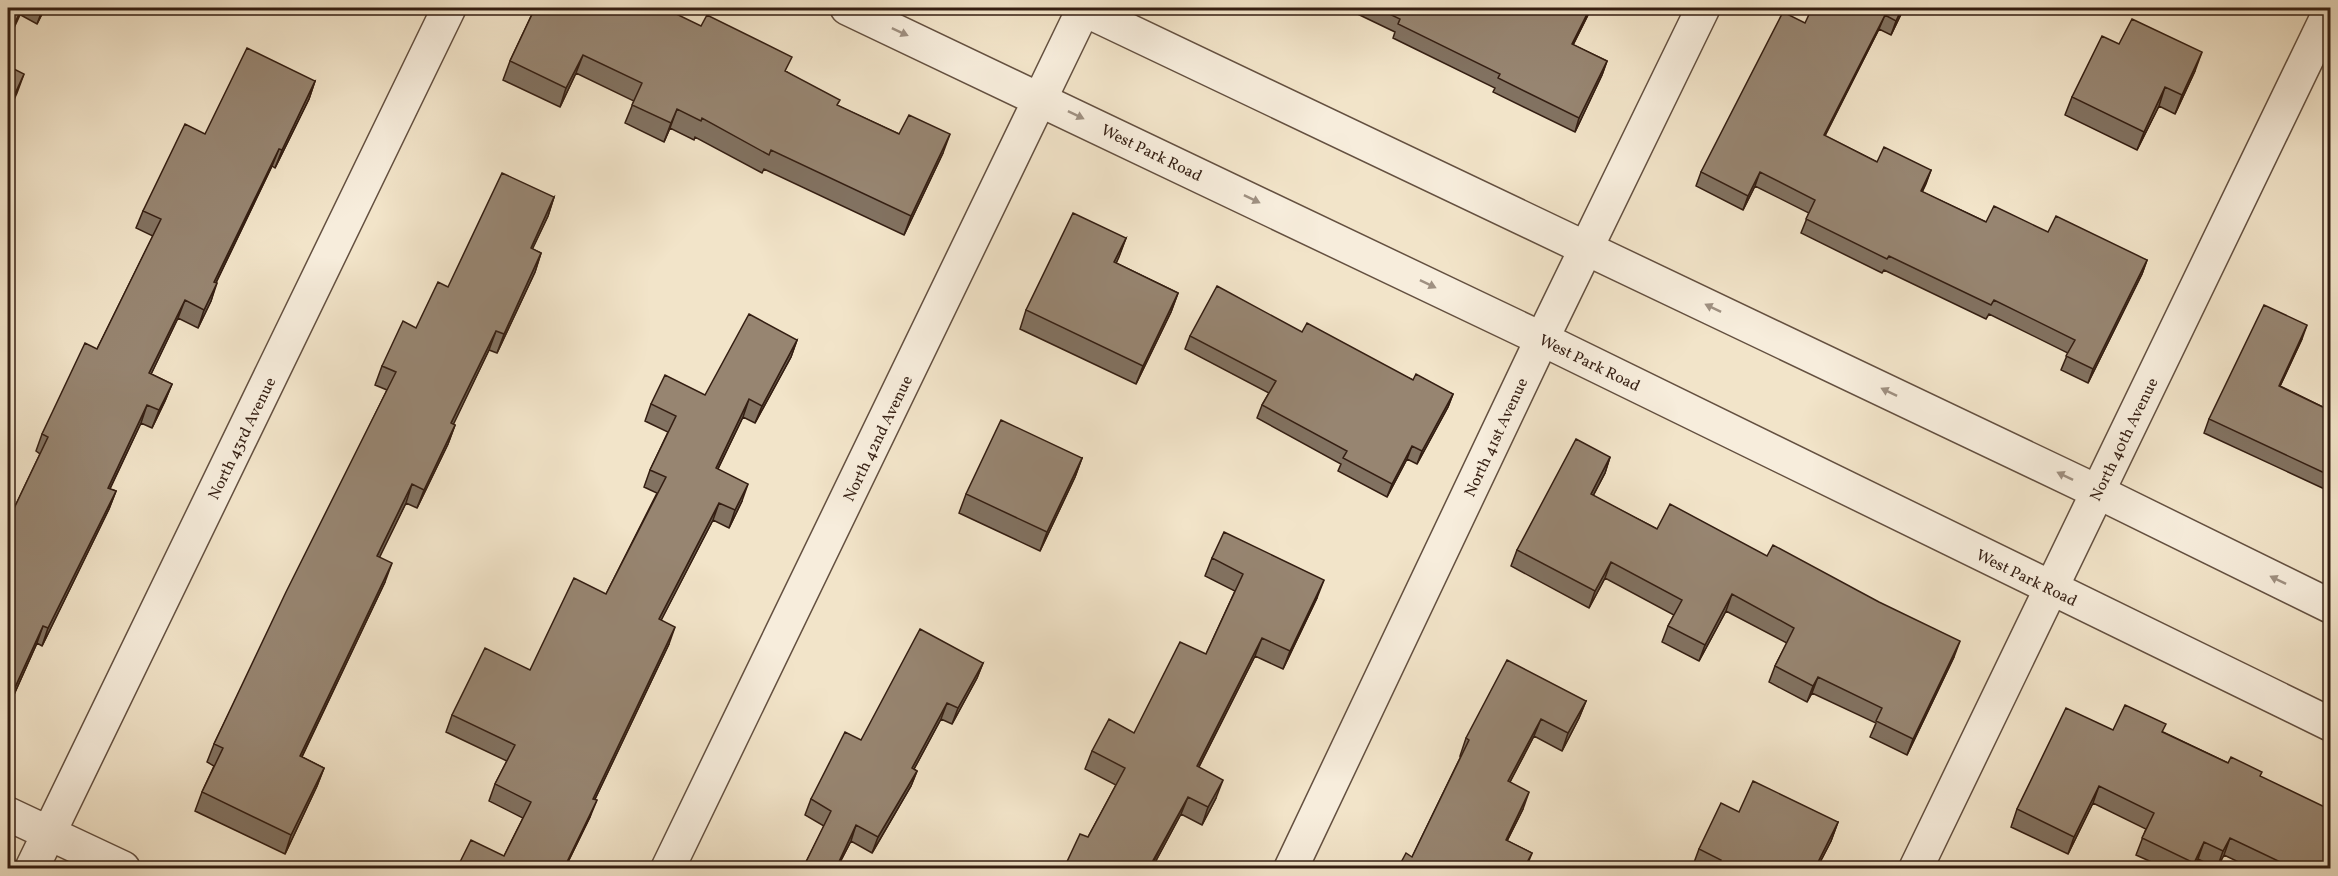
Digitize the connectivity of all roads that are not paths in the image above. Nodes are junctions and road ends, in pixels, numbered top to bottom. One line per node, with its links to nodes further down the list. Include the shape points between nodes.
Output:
1 (449, 8): 14 (street, North 43rd Avenue)
2 (847, 8): 6 (street, West Park Road, one-way to 6)
3 (1083, 8): 6 (street, North 42nd Avenue); 7 (street)
4 (1703, 8): 7 (street, North 41st Avenue)
5 (2331, 11): 9 (street, North 40th Avenue)
6 (1042, 99): 8 (street, West Park Road, one-way to 8); 17 (street, North 42nd Avenue)
7 (1586, 247): 8 (street, North 41st Avenue); 9 (street, one-way to 7)
8 (1542, 339): 10 (street, West Park Road); 18 (street, North 41st Avenue)
9 (2098, 492): 10 (street, North 40th Avenue); 11 (street, one-way to 9)
10 (2050, 588): 12 (street, West Park Road); 19 (street, North 40th Avenue)
11 (2331, 606)
12 (2331, 724)
13 (8, 814): 14 (street)
14 (49, 834): 15 (street, North 43rd Avenue); 16 (street)
15 (33, 868)
16 (123, 868)
17 (668, 868)
18 (1291, 868)
19 (1916, 868)

